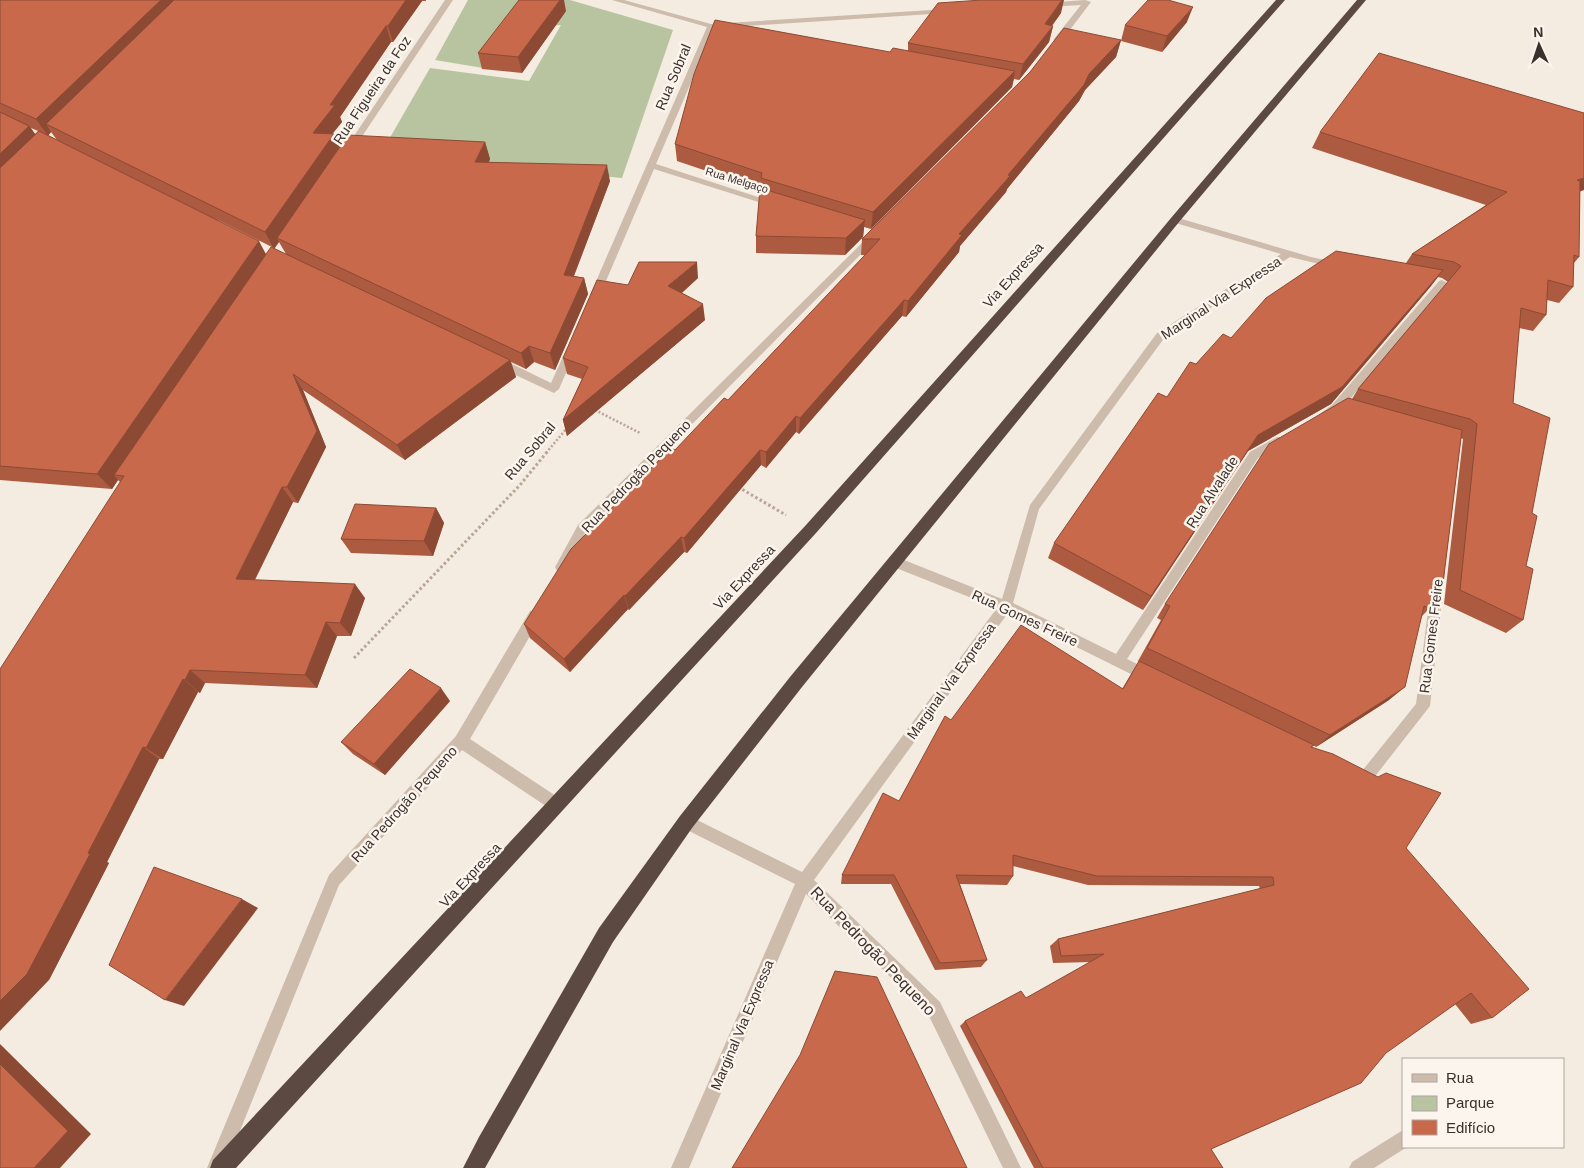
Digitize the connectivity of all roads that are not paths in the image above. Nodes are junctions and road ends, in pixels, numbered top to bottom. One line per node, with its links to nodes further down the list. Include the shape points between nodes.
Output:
1 (449, 0): 10 (street, Rua Figueira da Foz)
2 (616, 0): 7 (street)
3 (1281, 0): 32 (highway, Via Expressa, via 811,529)
4 (1362, 0): 13 (highway)
5 (1037, 6): 9 (street, via 1087,2)
6 (958, 11): 7 (street)
7 (711, 26): 8 (street); 11 (street, Rua Sobral)
8 (750, 33)
9 (1051, 48)
10 (344, 157)
11 (651, 165): 12 (street, Rua Melgaço); 18 (street, Rua Sobral)
12 (781, 206)
13 (1176, 220): 15 (street); 24 (highway)
14 (874, 232): 25 (street, Rua Pedrogão Pequeno, via 582,528)
15 (1288, 254): 16 (street); 27 (street, Marginal Via Expressa, via 1161,334 1034,508)
16 (1348, 267)
17 (1437, 282): 21 (street, via 1340,409)
18 (592, 300)
19 (573, 344): 20 (street, via 554,389)
20 (491, 359)
21 (1319, 417)
22 (1295, 431): 28 (street, Rua Alvalade, via 1254,455)
23 (1441, 558): 31 (street, Rua Gomes Freire, via 1422,706 1364,779)
24 (895, 562): 27 (street, Rua Gomes Freire); 33 (highway)
25 (554, 580)
26 (541, 605): 30 (street, Rua Pedrogão Pequeno)
27 (1006, 606): 28 (street, Rua Gomes Freire); 34 (street, Marginal Via Expressa)
28 (1118, 662): 29 (street, Rua Gomes Freire)
29 (1162, 683)
30 (461, 741): 32 (street); 36 (street, Rua Pedrogão Pequeno, via 334,880)
31 (1346, 771)
32 (557, 805): 37 (highway, Via Expressa)
33 (686, 822): 34 (street, Rua Pedrogão Pequeno); 38 (highway, via 606,935)
34 (804, 880): 39 (street, Marginal Via Expressa); 40 (street, Rua Pedrogão Pequeno, via 934,1008)
35 (1402, 1140): 41 (street)
36 (216, 1168)
37 (221, 1168)
38 (474, 1168)
39 (680, 1168)
40 (1012, 1168)
41 (1358, 1168)

